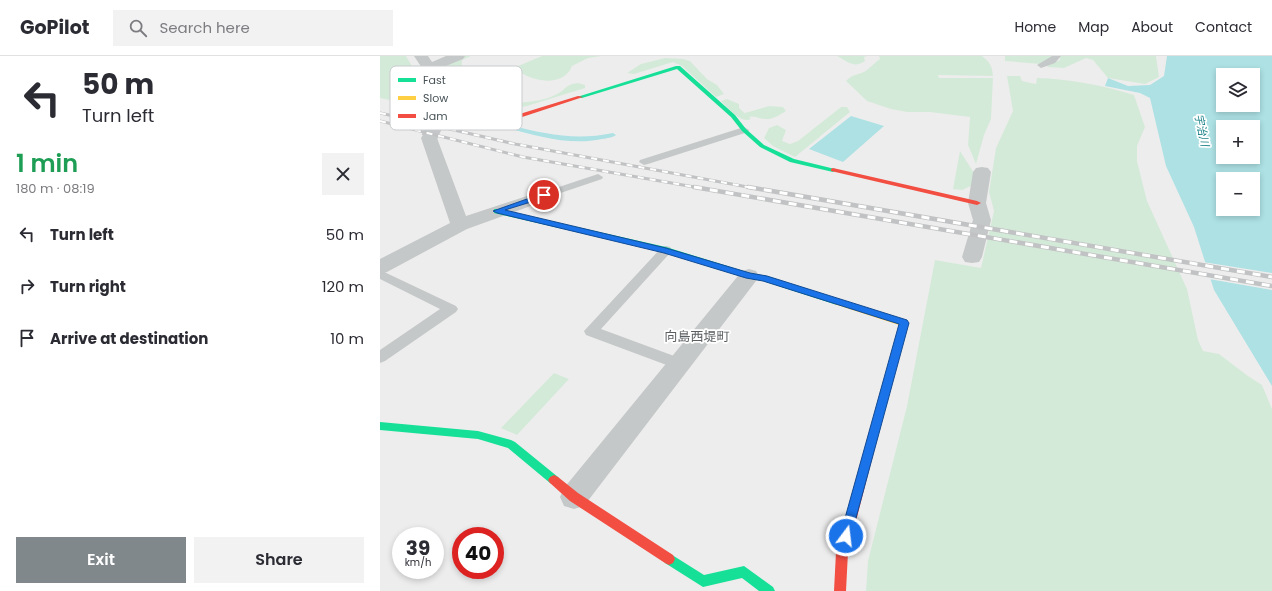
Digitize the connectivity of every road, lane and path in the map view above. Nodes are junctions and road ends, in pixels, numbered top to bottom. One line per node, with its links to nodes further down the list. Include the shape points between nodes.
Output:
1 (421, 56): 5 (street)
2 (458, 56): 6 (street)
3 (1057, 56): 4 (lane)
4 (1041, 65)
5 (428, 66)
6 (434, 66)
7 (522, 115): 8 (street, via 678,67 733,116)
8 (744, 130): 10 (lane); 14 (street, via 762,146 792,161)
9 (429, 138): 16 (street)
10 (644, 162)
11 (982, 172): 14 (street)
12 (598, 177): 13 (lane)
13 (530, 200): 15 (street)
14 (977, 203): 18 (street, via 982,220)
15 (497, 211): 16 (street); 17 (street)
16 (460, 224): 19 (street)
17 (666, 250): 21 (street); 23 (lane, via 591,331)
18 (972, 258)
19 (380, 267)
20 (380, 274): 22 (lane, via 451,309)
21 (749, 276): 23 (street); 27 (street, via 764,278 904,323 842,552)
22 (380, 357)
23 (680, 364): 25 (street)
24 (380, 426): 25 (street, via 478,434 512,444)
25 (574, 497): 26 (street, via 703,581 744,572)
26 (769, 591)
27 (840, 591)

